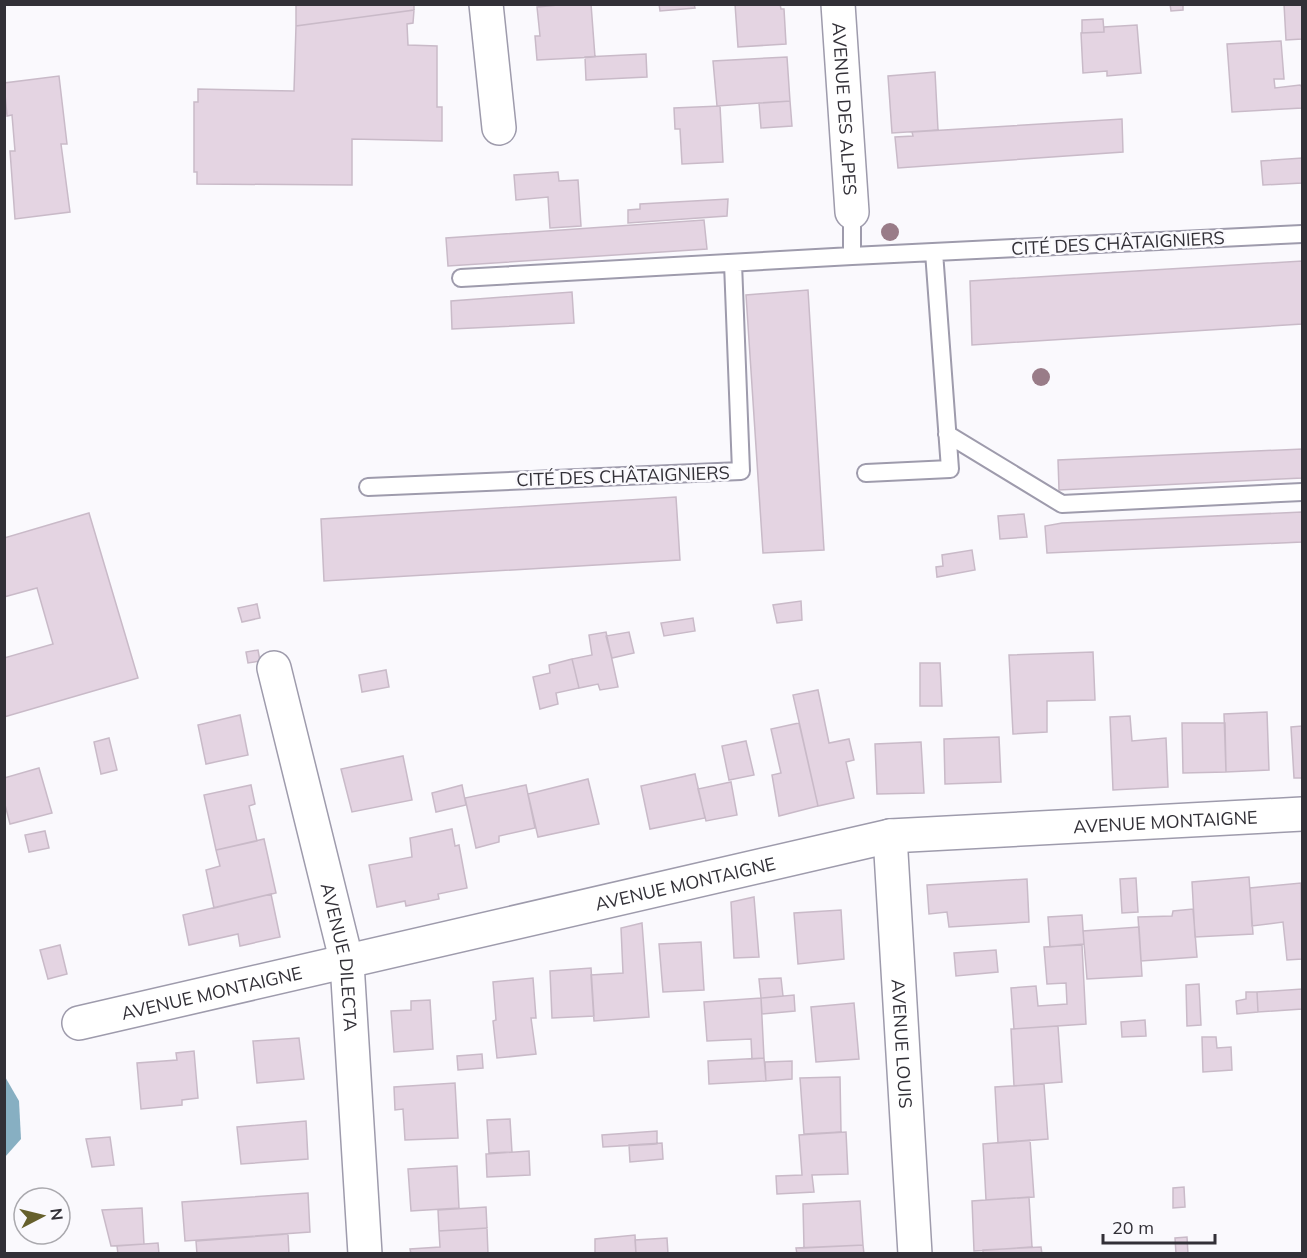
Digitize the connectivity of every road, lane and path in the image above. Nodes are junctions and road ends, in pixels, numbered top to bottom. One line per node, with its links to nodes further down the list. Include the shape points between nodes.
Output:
1 (486, 4): 3 (street)
2 (838, 4): 4 (street, AVENUE DES ALPES)
3 (499, 128)
4 (852, 212): 7 (lane)
5 (1302, 234): 6 (lane, CITÉ DES CHÂTAIGNIERS)
6 (934, 252): 7 (lane, CITÉ DES CHÂTAIGNIERS); 10 (lane)
7 (852, 256): 8 (lane, CITÉ DES CHÂTAIGNIERS)
8 (734, 262): 9 (lane, CITÉ DES CHÂTAIGNIERS); 12 (lane, CITÉ DES CHÂTAIGNIERS, via 741,471)
9 (461, 278)
10 (947, 434): 11 (lane, via 950,469); 13 (lane, via 1062,504)
11 (866, 473)
12 (368, 487)
13 (1302, 492)
14 (274, 668): 17 (street, AVENUE DILECTA)
15 (1302, 814): 16 (street, AVENUE MONTAIGNE)
16 (890, 836): 17 (street, AVENUE MONTAIGNE); 20 (street, AVENUE LOUIS)
17 (347, 963): 18 (street, AVENUE MONTAIGNE); 19 (street, AVENUE DILECTA)
18 (79, 1023)
19 (365, 1254)
20 (915, 1254)

